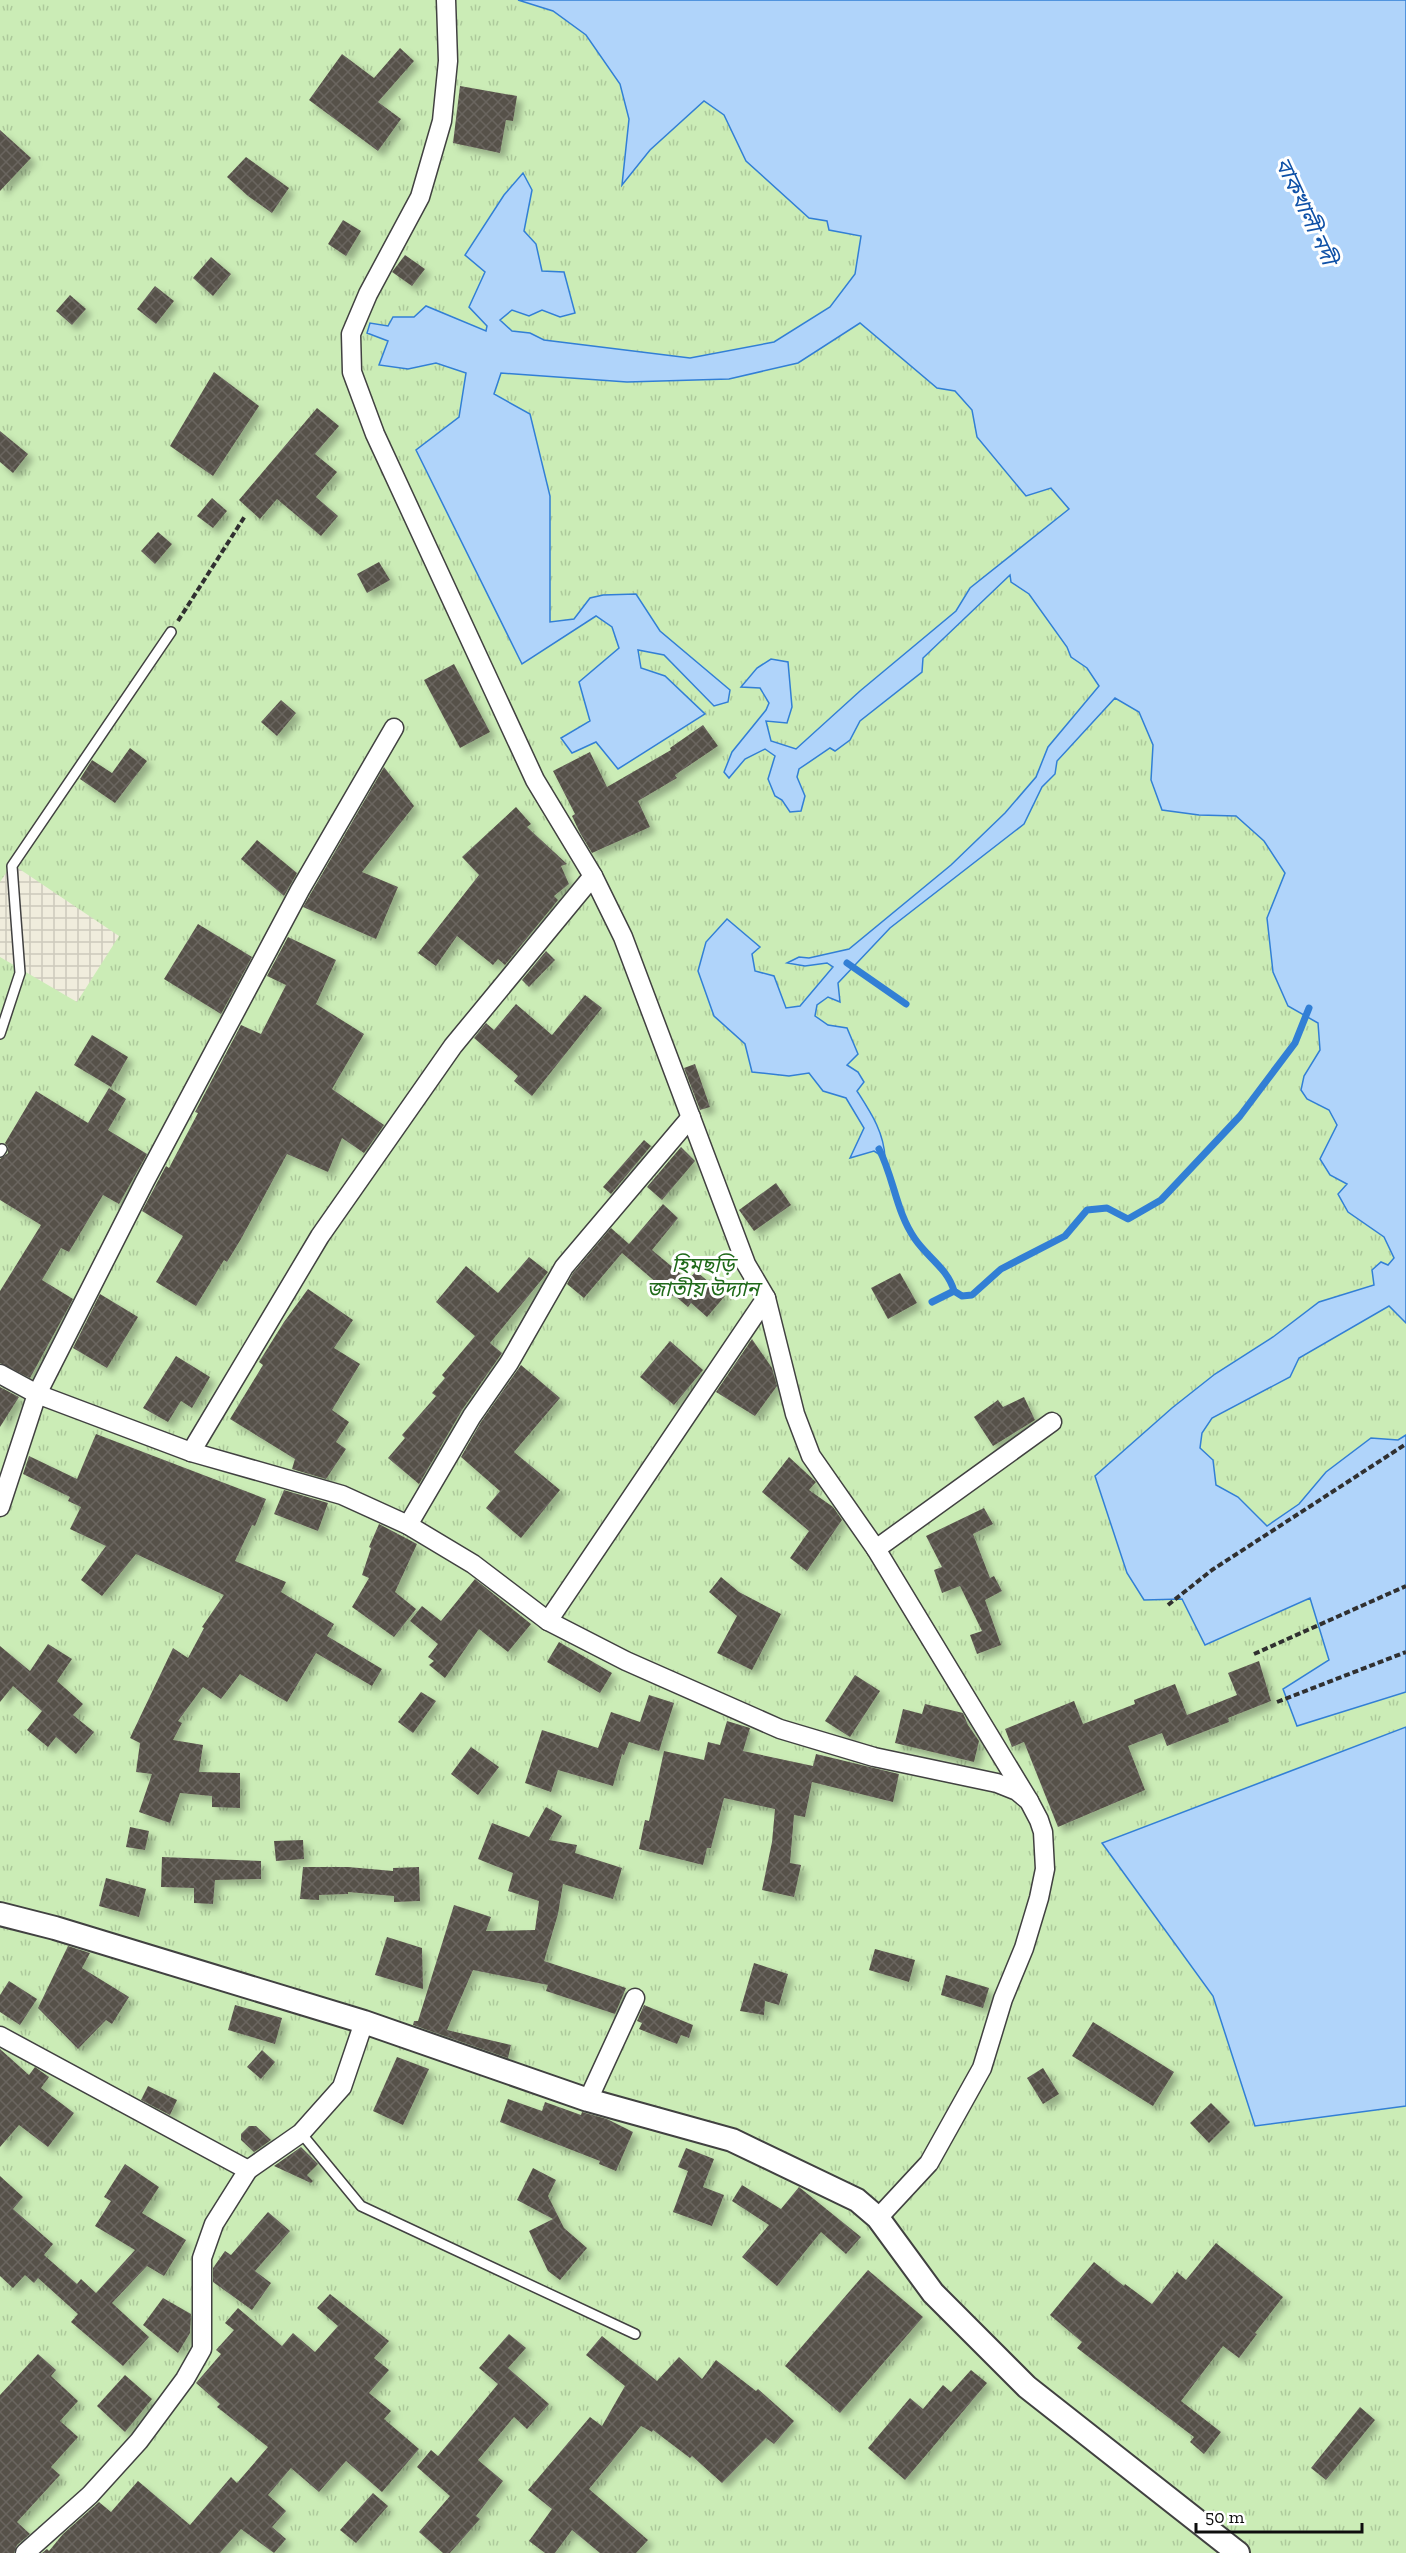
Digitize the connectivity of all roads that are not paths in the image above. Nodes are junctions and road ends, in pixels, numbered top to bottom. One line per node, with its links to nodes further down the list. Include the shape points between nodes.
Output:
1 (446, 0): 4 (street, via 448,60 442,121 420,197 351,334 352,372 375,434 535,780)
2 (171, 632): 5 (lane, via 12,866 20,973)
3 (394, 728): 9 (street, via 300,890)
4 (593, 876): 6 (street, via 623,937); 11 (street, via 453,1046 333,1217)
5 (0, 1034)
6 (691, 1117): 7 (street, via 746,1264); 13 (street, via 564,1268 510,1363 472,1416)
7 (766, 1298): 14 (street, via 795,1414 811,1456); 15 (street)
8 (0, 1374): 9 (street)
9 (37, 1394): 11 (street); 12 (street)
10 (1052, 1422): 14 (street)
11 (191, 1452): 13 (street, via 342,1495)
12 (0, 1507)
13 (408, 1525): 15 (street, via 473,1564)
14 (876, 1549): 16 (street)
15 (548, 1621): 16 (street, via 626,1661 780,1729 874,1757 997,1783)
16 (1029, 1801): 24 (street, via 1043,1832 1045,1869 1036,1908 982,2068 929,2163)
17 (0, 1914): 19 (street)
18 (635, 1998): 21 (street)
19 (364, 2022): 21 (street); 22 (street, via 342,2087)
20 (0, 2036): 23 (street)
21 (588, 2100): 24 (street, via 732,2140 857,2200)
22 (301, 2133): 23 (street); 25 (lane, via 361,2206)
23 (248, 2170): 26 (street, via 214,2224 202,2258 202,2349 185,2379 139,2441 97,2487)
24 (878, 2218): 27 (street, via 933,2293 1027,2387)
25 (635, 2334)
26 (25, 2553)
27 (1238, 2553)

